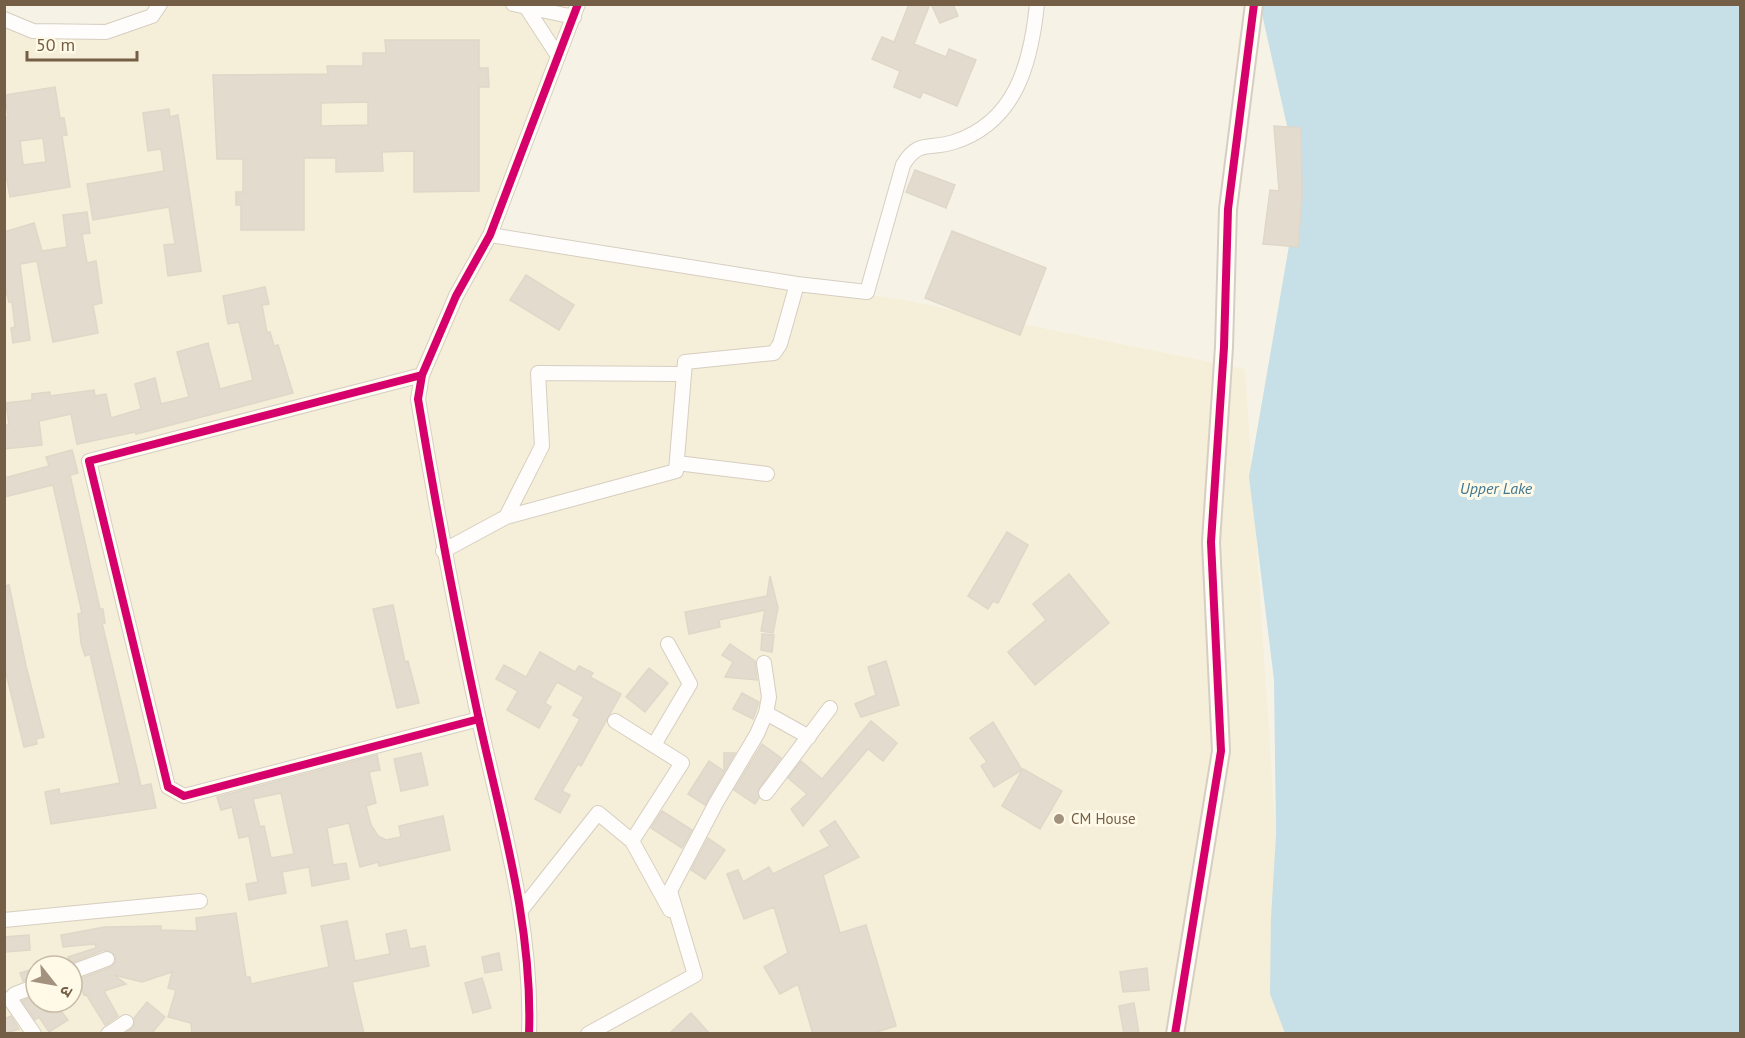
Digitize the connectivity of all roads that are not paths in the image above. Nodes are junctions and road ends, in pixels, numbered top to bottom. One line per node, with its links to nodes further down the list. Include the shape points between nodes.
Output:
1 (160, 4): 6 (street, via 152,16 106,32 33,31)
2 (1037, 4): 9 (street, via 1034,41 1019,87 989,123 981,131 952,143 918,147 909,154 867,291)
3 (1254, 4): 38 (street, via 1228,209 1224,347 1211,542 1221,751)
4 (520, 6): 5 (street); 7 (street)
5 (576, 11): 7 (street)
6 (4, 19)
7 (558, 56): 8 (street)
8 (490, 235): 9 (street); 11 (street, via 456,296)
9 (797, 284): 10 (street, via 774,353 685,362)
10 (682, 374): 12 (street); 14 (street, via 538,373 542,446)
11 (422, 375): 15 (street, via 418,399); 20 (street, via 88,461 168,787 184,796)
12 (677, 463): 13 (street); 14 (street, via 676,471)
13 (767, 474)
14 (506, 517): 15 (street)
15 (443, 551): 20 (street)
16 (668, 644): 23 (street, via 690,684)
17 (764, 663): 19 (street, via 769,697)
18 (830, 708): 22 (street)
19 (766, 713): 22 (street); 29 (street, via 670,891)
20 (479, 719): 27 (street)
21 (615, 721): 23 (street)
22 (809, 737): 24 (street)
23 (654, 745): 25 (street, via 682,763)
24 (766, 793)
25 (632, 841): 27 (street, via 598,813); 29 (street)
26 (200, 901): 28 (street)
27 (522, 909): 36 (street, via 530,997)
28 (4, 920)
29 (682, 933): 37 (street, via 695,975)
30 (107, 959): 31 (street)
31 (84, 968)
32 (24, 991): 34 (street, via 10,999)
33 (126, 1022): 35 (street)
34 (34, 1034)
35 (108, 1034)
36 (529, 1034)
37 (588, 1034)
38 (1175, 1034)

